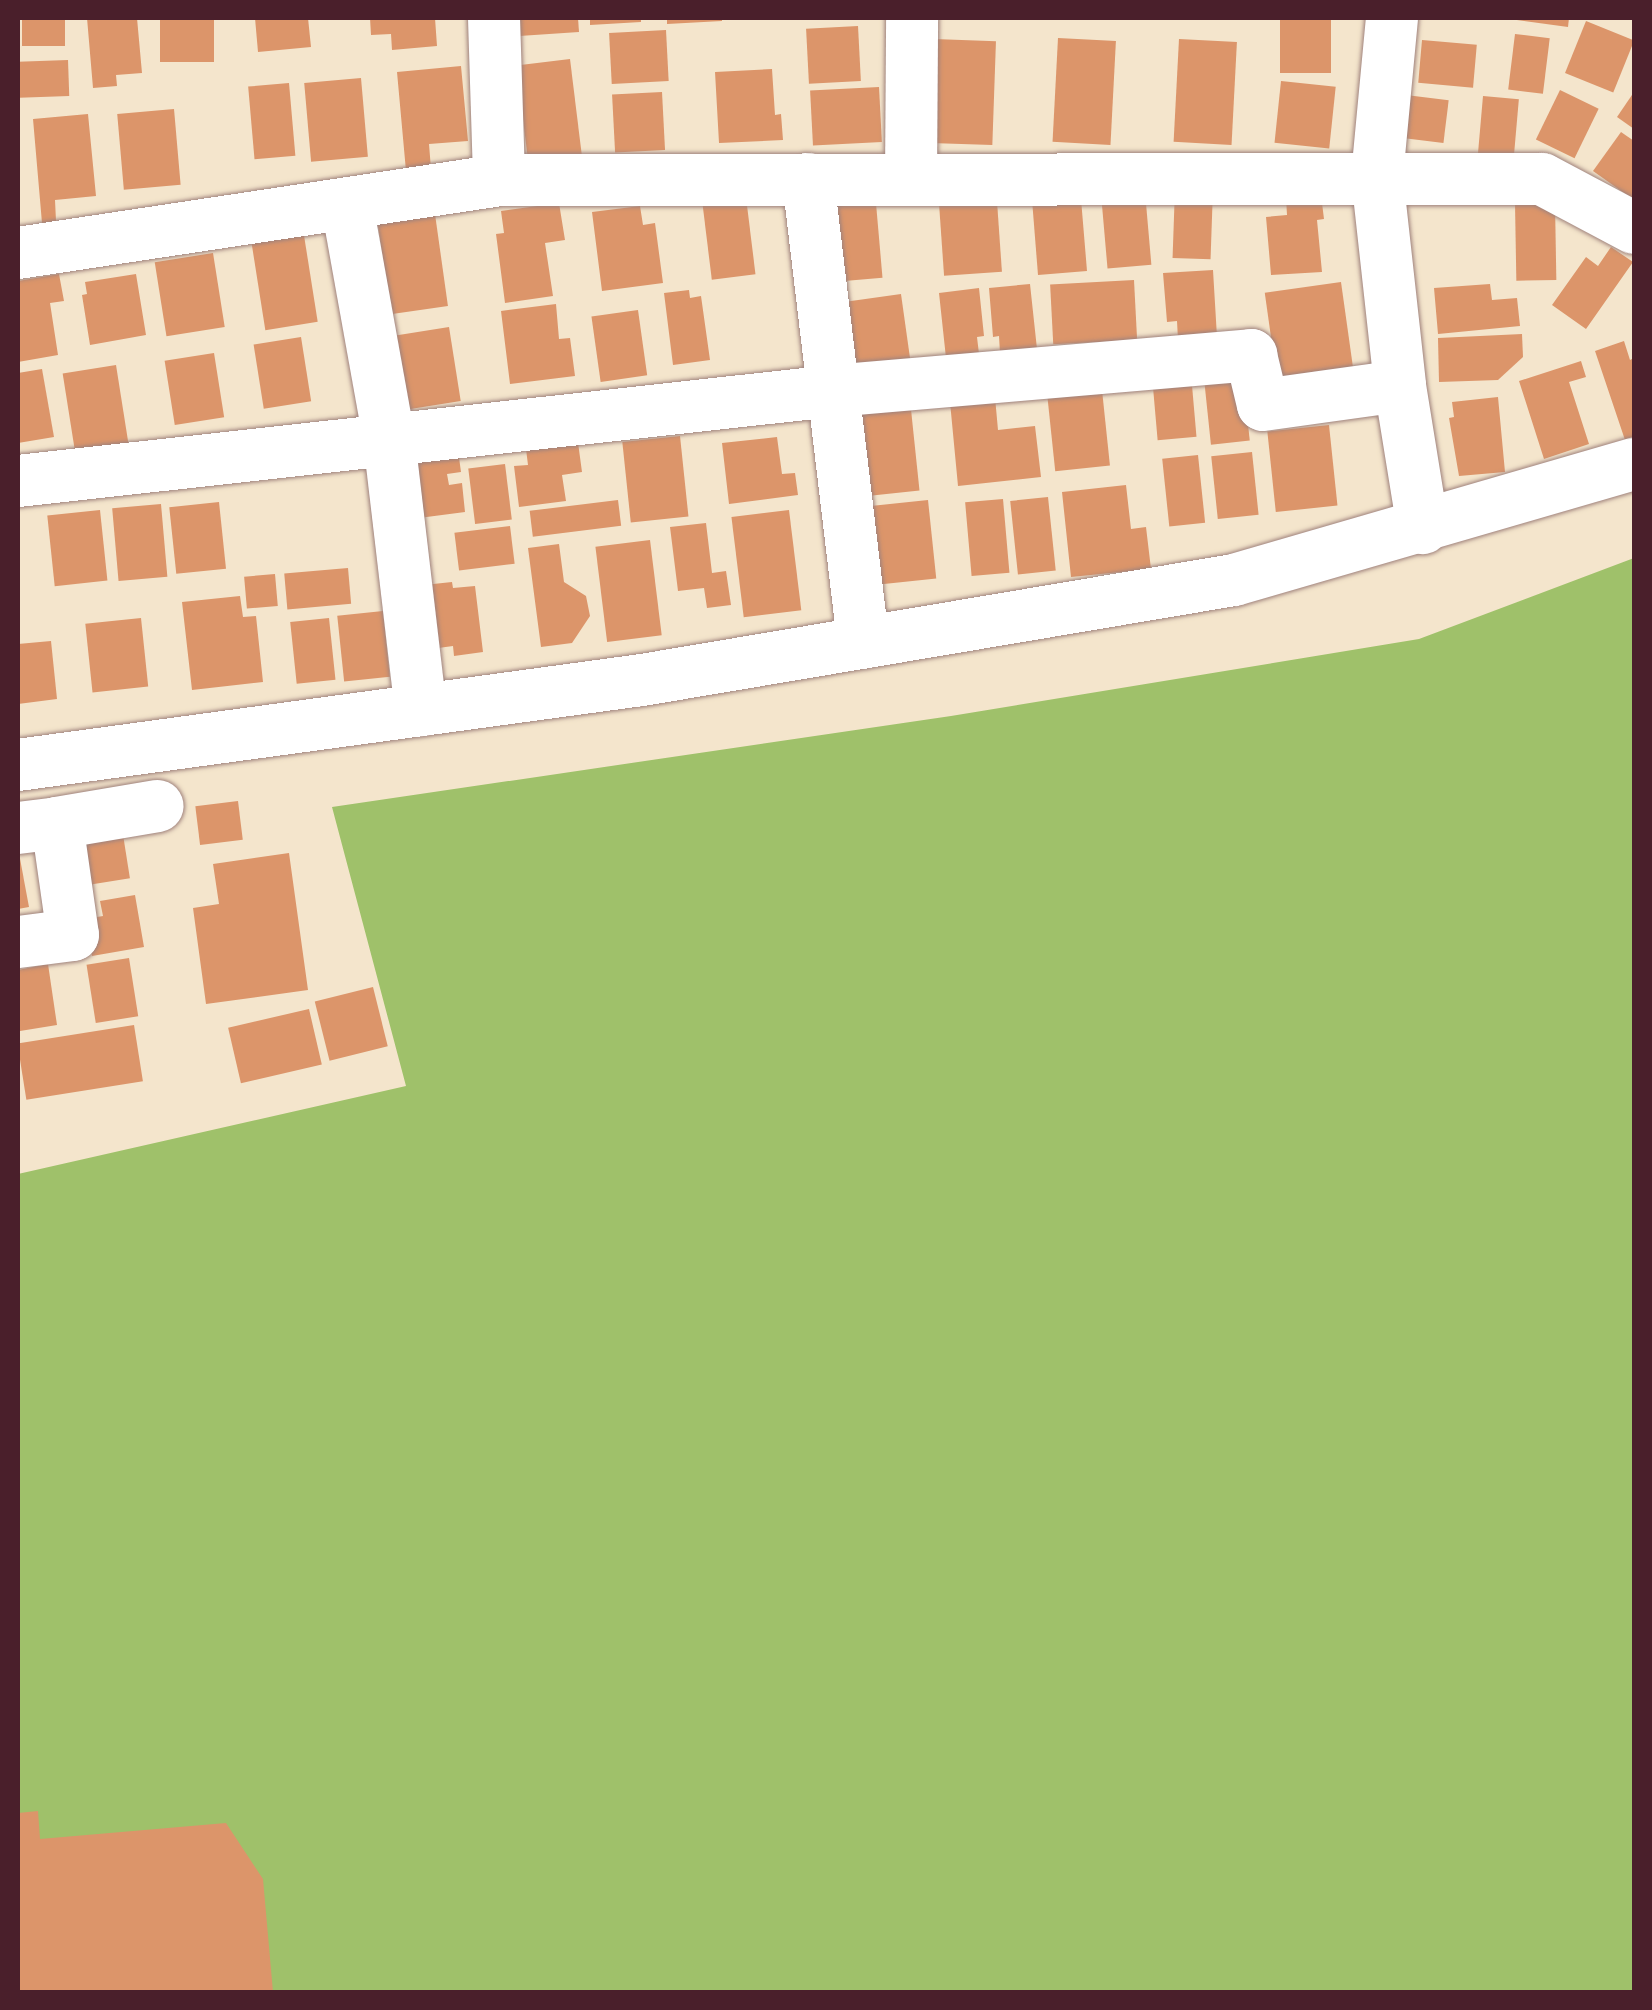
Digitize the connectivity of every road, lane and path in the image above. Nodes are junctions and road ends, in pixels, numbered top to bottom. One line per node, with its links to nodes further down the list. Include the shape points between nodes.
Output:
1 (494, 18): 7 (street)
2 (912, 18): 5 (street)
3 (1392, 18): 4 (street)
4 (1377, 176): 5 (street); 9 (street, via 1542,179); 11 (street)
5 (911, 178): 6 (street)
6 (808, 179): 7 (street); 12 (street)
7 (499, 180): 8 (street)
8 (347, 204): 10 (street); 13 (street)
9 (1634, 228)
10 (18, 254)
11 (1400, 386): 12 (street, via 1263,406 1251,355); 16 (street)
12 (832, 391): 13 (street); 17 (street)
13 (388, 439): 15 (street); 18 (street)
14 (1634, 464): 16 (street)
15 (18, 481)
16 (1423, 528): 17 (street, via 1234,580)
17 (863, 644): 18 (street)
18 (421, 710): 19 (street)
19 (18, 765)
20 (158, 806): 21 (street)
21 (37, 826): 22 (street, via 73,935)
22 (18, 942)

